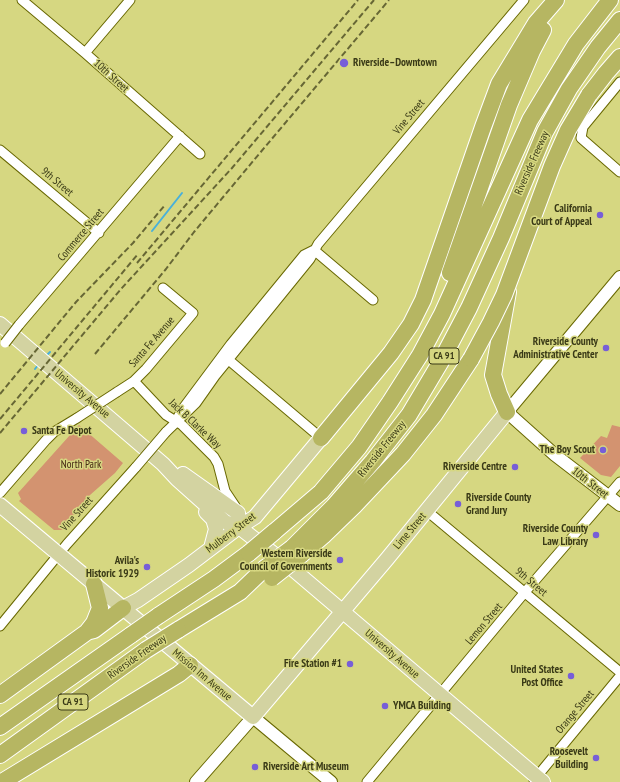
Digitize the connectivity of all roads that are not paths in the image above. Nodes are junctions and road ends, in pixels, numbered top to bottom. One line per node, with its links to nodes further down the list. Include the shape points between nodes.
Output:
1 (22, 0): 8 (street, 10th Street)
2 (130, 0): 8 (street)
3 (524, 0): 17 (street, Vine Street)
4 (556, 0): 28 (highway, via 536,23 499,84 423,300 411,324)
5 (560, 0): 21 (highway, via 518,83 448,279)
6 (610, 0): 21 (highway, Riverside Freeway / CA 91, via 576,44 530,120)
7 (620, 20): 11 (highway, Riverside Freeway / CA 91, via 569,89)
8 (85, 53): 12 (street, 10th Street)
9 (620, 57): 39 (highway, bridge, via 589,95 568,130 504,294 471,359 434,415 403,454 323,536)
10 (620, 82): 15 (street, via 583,127 581,138)
11 (546, 132): 26 (highway, via 543,171 515,255 494,375); 39 (highway, Riverside Freeway / CA 91, via 469,308 440,363 409,415)
12 (180, 136): 14 (street, 10th Street); 16 (street, Commerce Street)
13 (0, 150): 16 (street, 9th Street)
14 (200, 154)
15 (620, 172)
16 (99, 233): 23 (street, Commerce Street, bridge)
17 (314, 250): 20 (street); 24 (street, Vine Street, via 310,259)
18 (620, 277): 26 (main road, Lime Street)
19 (163, 288): 25 (street, Santa Fe Avenue, via 193,313)
20 (374, 300)
21 (442, 314): 53 (highway, Riverside Freeway / CA 91, bridge, via 390,402 359,447 321,492 214,579)
22 (0, 324): 29 (main road, University Avenue)
23 (3, 346)
24 (225, 358): 27 (street, Vine Street, via 184,407); 28 (street)
25 (134, 381): 27 (street, Jack B Clarke Way, via 166,415); 31 (street, Santa Fe Avenue, bridge, via 54,432)
26 (507, 412): 32 (main road, 10th Street, via 555,455); 36 (main road, Lime Street)
27 (176, 421): 37 (street, Jack B Clarke Way, via 218,464 225,492 234,504); 40 (street, Vine Street, bridge)
28 (320, 438): 37 (main road, Mulberry Street, via 255,517)
29 (163, 464): 33 (main road, University Avenue); 37 (main road, University Avenue, via 181,473)
30 (620, 482): 32 (street, Lemon Street)
31 (0, 493)
32 (607, 496): 35 (main road, 10th Street); 42 (street, Lemon Street)
33 (198, 498): 37 (main road, University Avenue, via 225,522 231,525); 38 (main road, via 199,505 215,524)
34 (0, 505): 40 (main road, Mission Inn Avenue)
35 (620, 505)
36 (427, 512): 42 (street, 9th Street); 44 (main road, Lime Street)
37 (238, 520): 38 (main road, Mulberry Street); 44 (main road, University Avenue)
38 (211, 548): 43 (main road, Mulberry Street)
39 (296, 552): 54 (highway, Riverside Freeway / CA 91, bridge, via 268,574 260,587 240,592 146,650)
40 (59, 555): 41 (main road, Mission Inn Avenue); 45 (street, Vine Street)
41 (94, 584): 43 (main road, Mission Inn Avenue); 46 (highway, via 100,608)
42 (525, 592): 48 (street, 9th Street); 51 (street, Lemon Street)
43 (123, 608): 46 (highway, via 94,630); 47 (main road, Mission Inn Avenue)
44 (343, 612): 51 (main road, University Avenue); 52 (main road, Lime Street)
45 (0, 626)
46 (87, 632): 50 (highway)
47 (190, 665): 52 (main road, Mission Inn Avenue); 56 (highway)
48 (620, 672)
49 (620, 676): 55 (street, Orange Street)
50 (0, 695)
51 (440, 695): 55 (main road, University Avenue); 59 (street, Lemon Street)
52 (253, 717): 57 (main road, Lime Street); 58 (main road, Mission Inn Avenue)
53 (0, 727)
54 (0, 755)
55 (537, 780)
56 (2, 782)
57 (196, 782)
58 (331, 782)
59 (367, 782)

